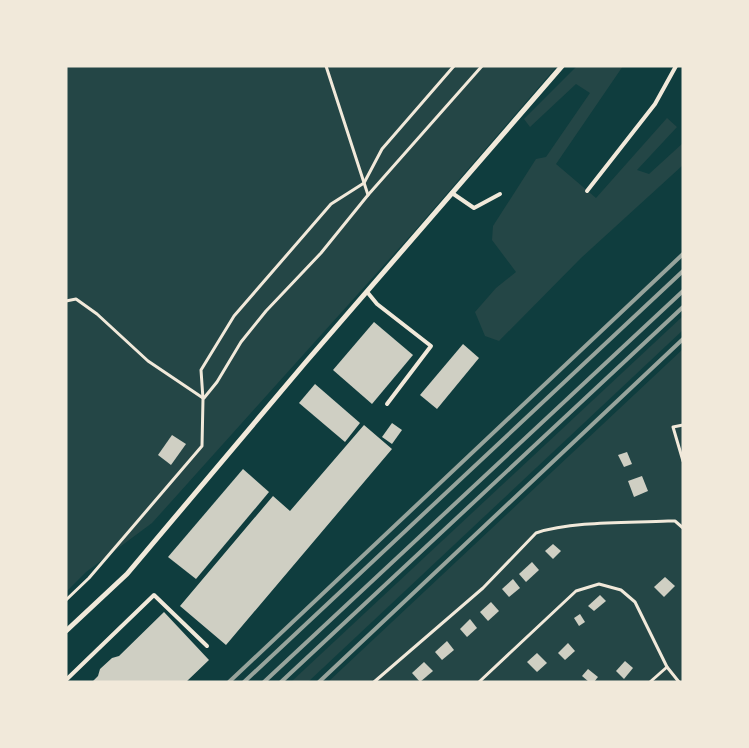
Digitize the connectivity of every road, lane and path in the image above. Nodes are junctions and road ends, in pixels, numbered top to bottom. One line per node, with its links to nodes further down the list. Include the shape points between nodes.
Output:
1 (326, 66): 6 (path)
2 (454, 66): 6 (path, via 382,149)
3 (482, 66): 10 (path)
4 (562, 66): 8 (street)
5 (676, 66): 7 (lane, via 655,104)
6 (364, 182): 10 (path); 13 (path, via 332,204 234,316 201,370)
7 (587, 191)
8 (452, 193): 9 (lane, via 474,208); 11 (street)
9 (500, 194)
10 (368, 195): 13 (path, via 321,253 266,311)
11 (368, 293): 14 (lane, via 377,304 431,346); 19 (street, via 127,574)
12 (66, 301): 13 (path, via 76,299 97,314 148,361)
13 (203, 399): 18 (path, via 202,446 89,578)
14 (387, 404)
15 (683, 425): 16 (path, via 673,428)
16 (683, 461)
17 (683, 528): 23 (path, via 675,521 668,521 585,526 536,533 483,588)
18 (66, 600)
19 (66, 631)
20 (207, 646): 22 (lane, via 154,595)
21 (667, 667): 24 (path, via 635,602 621,590 599,584 576,591); 25 (path); 26 (path)
22 (66, 680)
23 (374, 682)
24 (479, 682)
25 (650, 682)
26 (679, 682)

